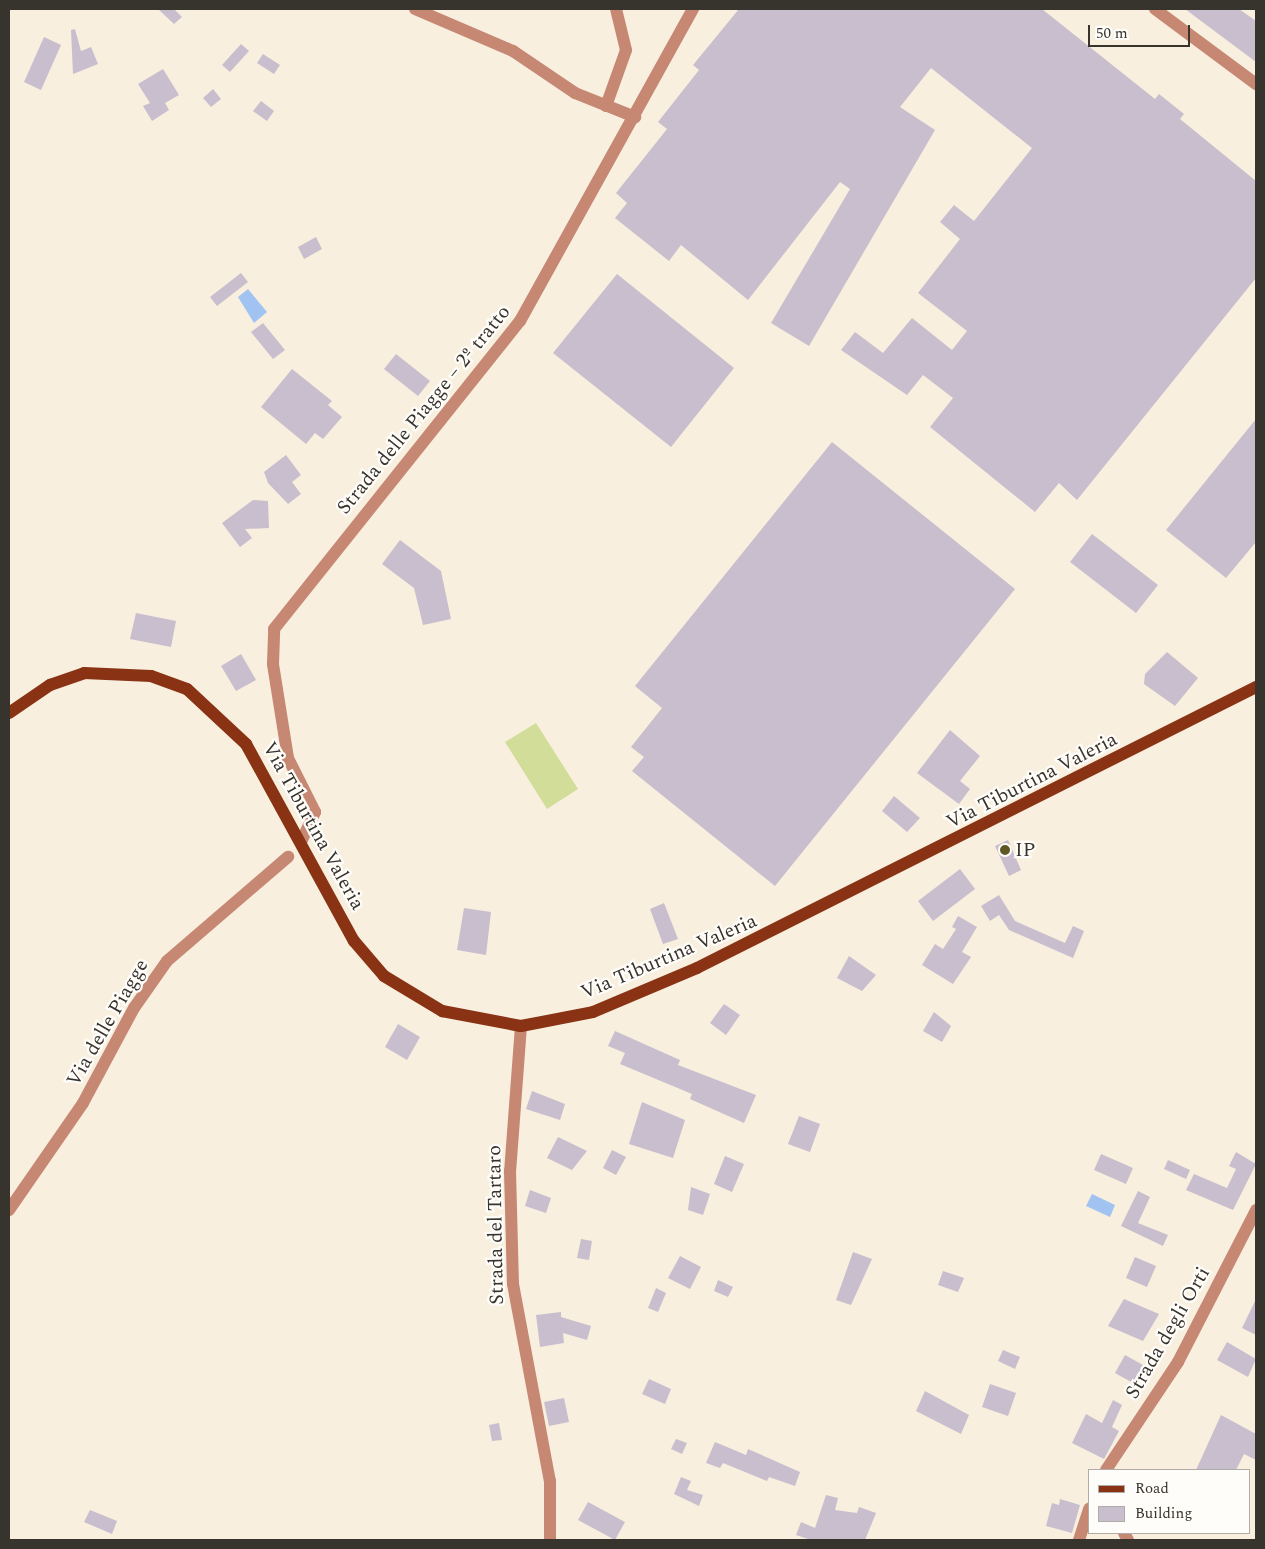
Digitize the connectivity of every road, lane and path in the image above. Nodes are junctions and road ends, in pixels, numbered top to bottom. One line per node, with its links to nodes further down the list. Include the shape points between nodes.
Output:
1 (415, 9): 6 (street, via 513,51 575,93)
2 (616, 9): 6 (street, via 626,50)
3 (693, 9): 7 (street, Strada delle Piagge – 2º tratto)
4 (1155, 9): 5 (street)
5 (1256, 84)
6 (606, 106): 7 (street)
7 (635, 117): 10 (street, Strada delle Piagge – 2º tratto, via 520,321 274,629 273,664 288,758 315,812)
8 (1256, 687): 12 (main road, Via Tiburtina Valeria, via 714,960 593,1012)
9 (9, 713): 10 (main road, Via Tiburtina Valeria, via 45,687 77,675 124,672 170,680 202,700 246,744)
10 (302, 840): 12 (main road, Via Tiburtina Valeria, via 354,941 384,976 442,1011)
11 (288, 858): 13 (street, Via delle Piagge, via 167,961 122,1029 84,1103)
12 (521, 1026): 17 (street, Strada del Tartaro, via 510,1171 513,1284 550,1481)
13 (9, 1210)
14 (1256, 1210): 15 (street, Strada degli Orti, via 1178,1362)
15 (1107, 1469)
16 (1088, 1512): 18 (street)
17 (550, 1540)
18 (1079, 1540)

